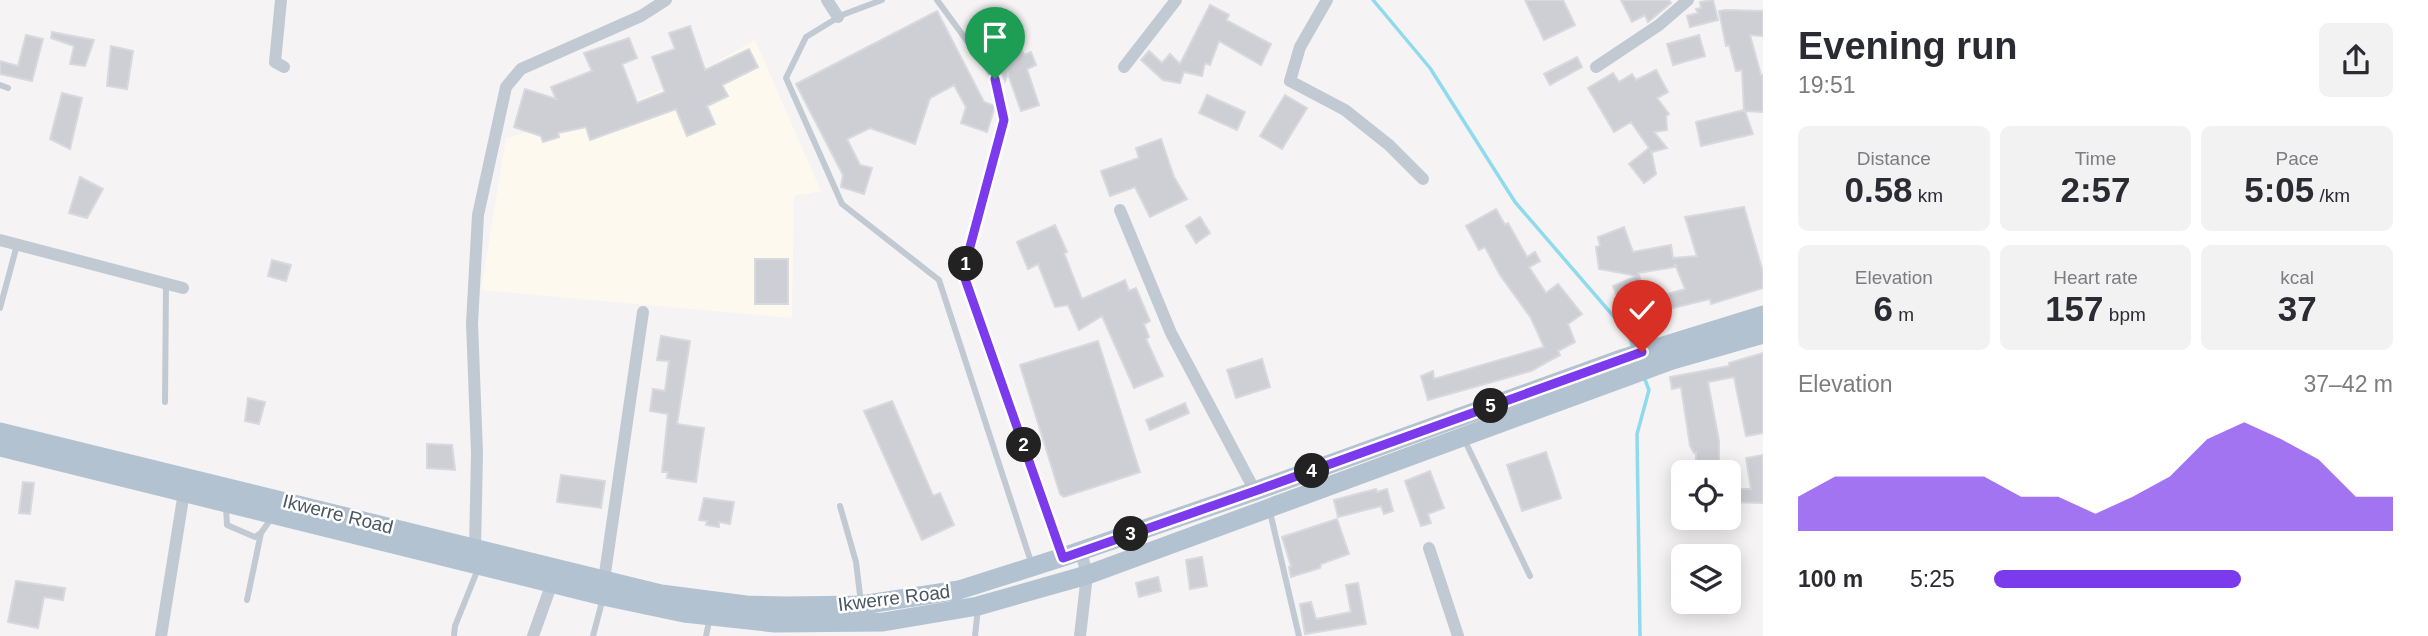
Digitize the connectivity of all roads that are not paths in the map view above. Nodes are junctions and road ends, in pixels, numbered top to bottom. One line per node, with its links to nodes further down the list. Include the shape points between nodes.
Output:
1 (281, 0): 10 (street, via 275,62)
2 (666, 0): 37 (street, via 521,69 506,87 478,215 472,323)
3 (827, 0): 9 (street)
4 (881, 0): 9 (lane)
5 (937, 0): 36 (lane, via 995,79 1004,120 963,273)
6 (1176, 0): 11 (street)
7 (1327, 0): 13 (street, via 1300,47 1290,81 1345,110)
8 (1688, 0): 12 (street)
9 (838, 18): 38 (lane, via 806,37 786,78 842,204 939,280)
10 (284, 67)
11 (1124, 67)
12 (1596, 67)
13 (1423, 179)
14 (1119, 210): 28 (street, via 1171,333)
15 (0, 240): 16 (street)
16 (17, 245): 17 (street); 19 (lane)
17 (166, 284): 18 (street); 24 (lane)
18 (183, 288)
19 (0, 308)
20 (643, 312): 42 (street)
21 (1763, 315): 23 (main road, Ikwerre Road)
22 (1763, 334): 23 (main road, Ikwerre Road)
23 (1636, 364): 26 (main road); 28 (main road, Ikwerre Road)
24 (165, 402)
25 (0, 432): 37 (main road, Ikwerre Road)
26 (1464, 438): 32 (main road); 40 (lane)
27 (0, 447): 29 (main road)
28 (1255, 491): 36 (main road, Ikwerre Road)
29 (184, 492): 30 (main road); 48 (street)
30 (226, 502): 33 (main road); 34 (lane, via 225,521 230,529 255,537)
31 (840, 506): 44 (lane, via 856,562)
32 (1270, 508): 39 (main road); 55 (lane)
33 (274, 514): 34 (lane); 37 (main road)
34 (261, 533): 43 (lane)
35 (1429, 548): 56 (street)
36 (1072, 554): 38 (main road, Ikwerre Road); 39 (street)
37 (478, 556): 41 (main road); 42 (main road, Ikwerre Road); 49 (lane)
38 (1032, 567): 44 (main road, Ikwerre Road, via 959,590)
39 (1087, 575): 45 (main road); 54 (street)
40 (1530, 576)
41 (552, 583): 42 (main road); 50 (street)
42 (603, 588): 44 (main road, Ikwerre Road, via 734,604); 46 (main road, via 684,613); 51 (lane)
43 (247, 600)
44 (861, 605)
45 (978, 606): 47 (main road, via 883,622); 53 (lane)
46 (711, 616): 47 (main road); 52 (lane)
47 (775, 630)
48 (161, 636)
49 (454, 636)
50 (533, 636)
51 (593, 636)
52 (706, 636)
53 (975, 636)
54 (1080, 636)
55 (1299, 636)
56 (1458, 636)

